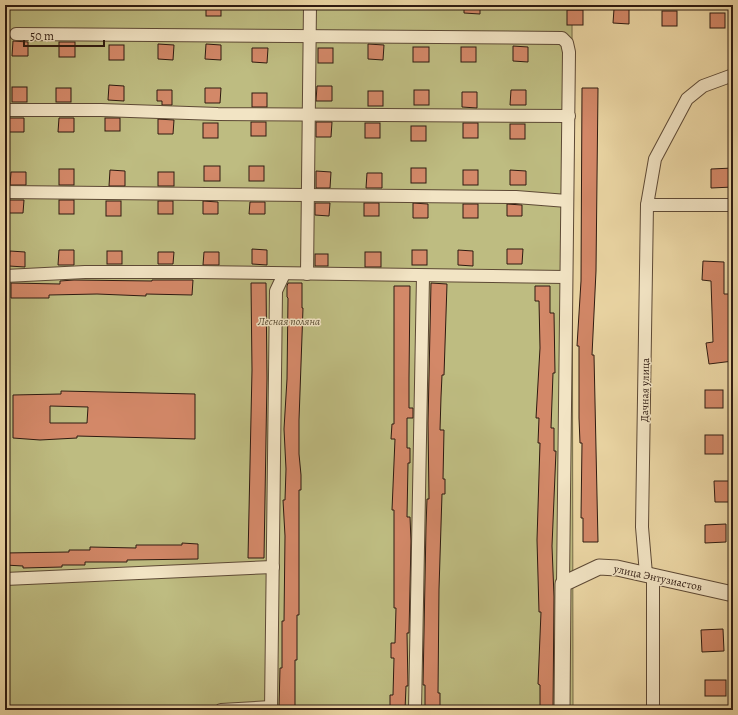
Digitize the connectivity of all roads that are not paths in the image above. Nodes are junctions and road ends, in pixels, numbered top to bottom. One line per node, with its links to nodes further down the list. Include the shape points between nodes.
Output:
1 (310, 5): 3 (street)
2 (16, 34): 3 (street)
3 (310, 36): 6 (street); 7 (street, via 562,38 567,43 569,52)
4 (733, 75): 11 (street, Дачная улица, via 703,86 687,99 655,159)
5 (5, 110): 6 (street)
6 (308, 115): 7 (street); 9 (street)
7 (568, 116): 10 (street)
8 (5, 192): 9 (street)
9 (308, 195): 10 (street, via 516,197); 14 (street)
10 (567, 201): 17 (street)
11 (647, 205): 12 (street); 19 (street, Дачная улица, via 642,527)
12 (733, 205)
13 (284, 274): 14 (street); 15 (street, via 85,272); 18 (street, via 276,291)
14 (307, 274): 16 (street)
15 (5, 276)
16 (422, 276): 17 (street); 25 (street)
17 (566, 277): 21 (street)
18 (273, 567): 20 (street); 23 (street)
19 (650, 575): 21 (street, улица Энтузиастов, via 599,567); 22 (street, улица Энтузиастов); 27 (street, Дачная улица)
20 (5, 580)
21 (563, 584): 26 (street)
22 (733, 594)
23 (271, 709): 24 (street)
24 (222, 710)
25 (415, 710)
26 (562, 710)
27 (653, 710)

